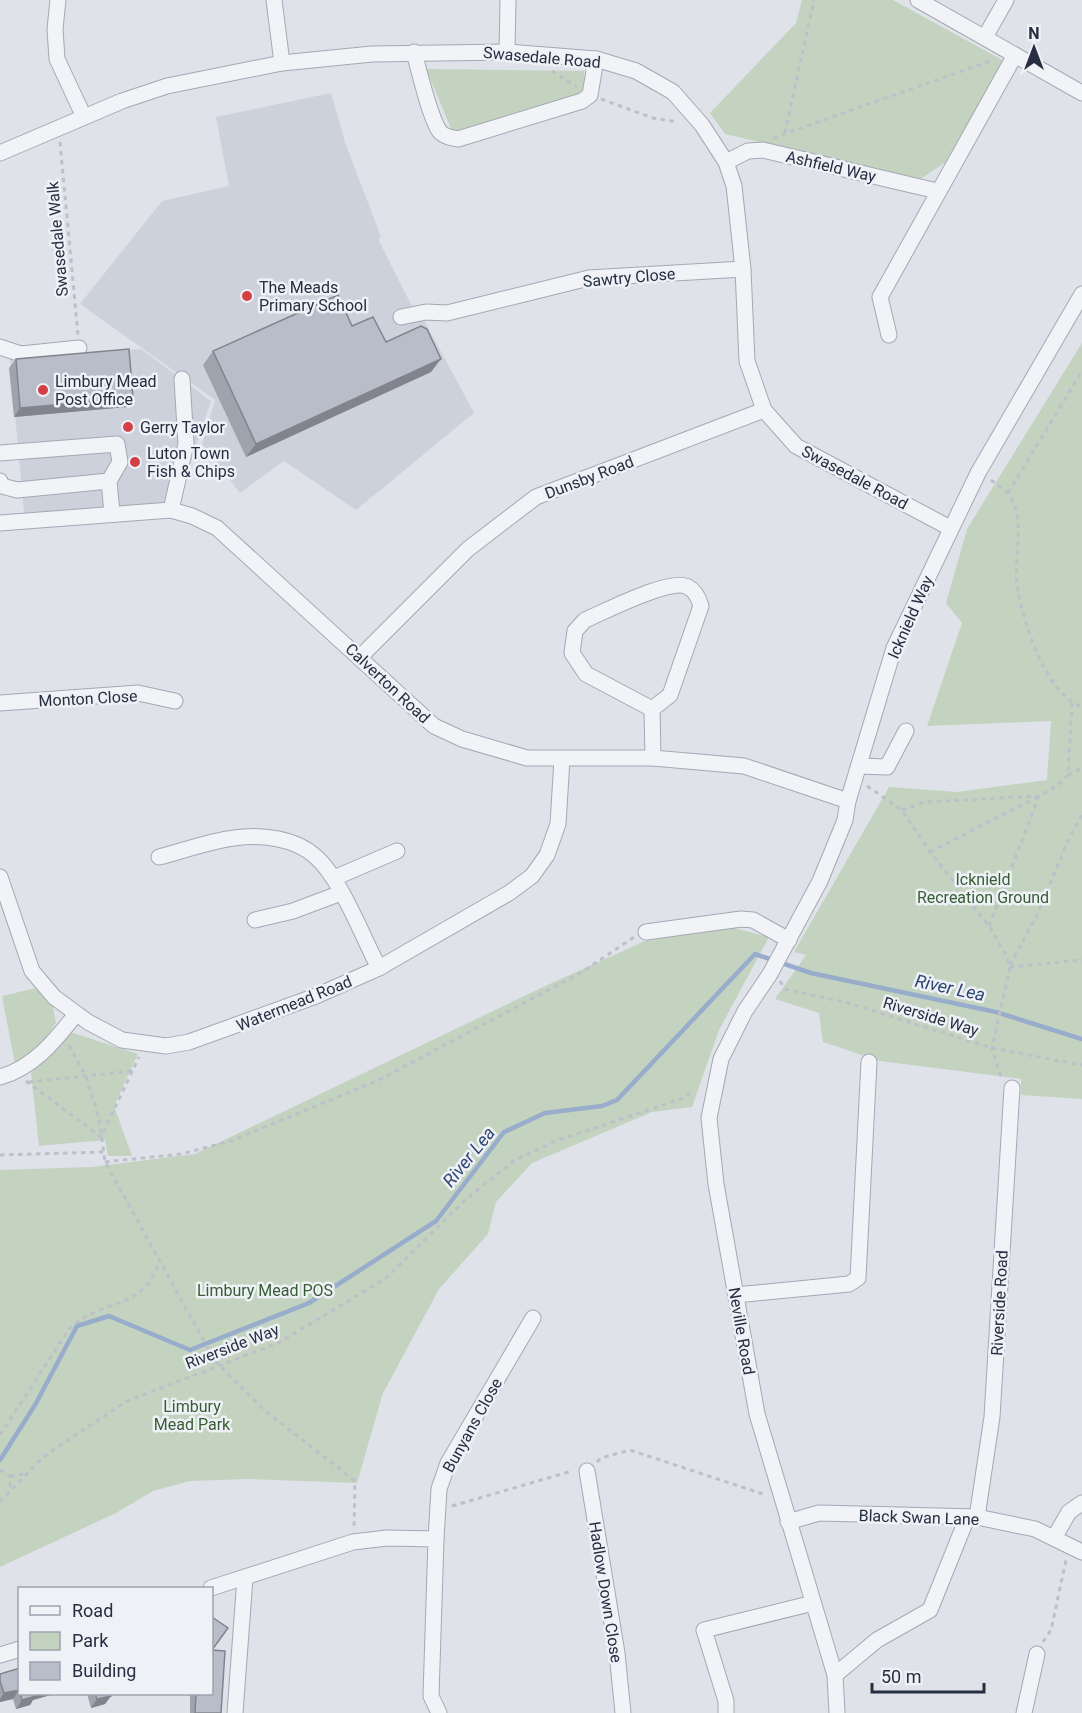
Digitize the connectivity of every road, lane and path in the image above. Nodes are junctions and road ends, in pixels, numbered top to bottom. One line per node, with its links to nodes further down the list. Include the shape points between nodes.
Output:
1 (58, 0): 16 (street, via 57,59)
2 (274, 0): 12 (street)
3 (508, 0): 9 (street)
4 (814, 0): 19 (path)
5 (918, 0): 7 (street)
6 (1006, 0): 7 (street)
7 (985, 37): 10 (street)
8 (414, 52): 9 (street, Swasedale Road); 12 (street, Swasedale Road); 15 (street, via 440,131 447,137 458,139 582,101)
9 (507, 52): 11 (street, Swasedale Road)
10 (1013, 54): 14 (street); 19 (path); 23 (street)
11 (596, 59): 15 (street); 17 (street, Swasedale Road, via 636,71 673,92)
12 (282, 63): 16 (street, Swasedale Road, via 167,86)
13 (550, 70): 15 (path)
14 (1082, 93)
15 (590, 95): 17 (path, via 653,118)
16 (84, 117): 18 (street, Swasedale Road)
17 (702, 125): 22 (street, Swasedale Road)
18 (58, 128): 21 (street, Swasedale Road); 29 (path, Swasedale Walk)
19 (784, 133): 20 (path, via 763,141)
20 (763, 150): 22 (street, Ashfield Way, via 748,151); 23 (street, Ashfield Way)
21 (0, 153)
22 (726, 162): 24 (street, Swasedale Road, via 734,186)
23 (937, 191): 27 (street, via 880,297)
24 (743, 269): 26 (street, Sawtry Close, via 589,278 447,313); 32 (street, Swasedale Road, via 747,361)
25 (1082, 294): 41 (street, Icknield Way)
26 (401, 317)
27 (889, 335)
28 (0, 347): 29 (street, via 21,354)
29 (79, 348)
30 (1082, 371): 37 (path)
31 (182, 379): 38 (street, via 186,444)
32 (764, 410): 41 (street, Swasedale Road, via 796,446); 42 (street, Dunsby Road, via 536,497 468,549)
33 (0, 453): 36 (street, via 117,444 120,462)
34 (991, 480): 37 (path)
35 (0, 481): 36 (street, via 2,486 17,490)
36 (109, 481): 39 (street)
37 (1008, 493): 45 (path, via 1018,525 1017,588 1032,638 1050,679)
38 (171, 510): 39 (street, Calverton Road); 42 (street, Calverton Road, via 217,528)
39 (112, 513): 40 (street, Calverton Road)
40 (0, 523)
41 (950, 528): 52 (street, Icknield Way, via 894,648)
42 (360, 657): 50 (street, Calverton Road, via 435,726 497,752)
43 (175, 701): 44 (street, Monton Close, via 138,693)
44 (0, 703)
45 (1072, 703): 46 (path); 53 (path)
46 (1082, 707)
47 (652, 709): 47 (street, via 586,674 572,653 575,631 585,620 671,584 687,586 698,596 701,606 670,695); 49 (street)
48 (906, 731): 52 (street, via 887,767)
49 (653, 758): 50 (street, Calverton Road); 55 (street, Calverton Road, via 744,766)
50 (562, 759): 71 (street, Watermead Road, via 558,824 547,855 532,876)
51 (1082, 768): 53 (path)
52 (857, 772): 55 (street, Icknield Way); 56 (path)
53 (1068, 775): 54 (path, via 1058,786)
54 (1039, 796): 56 (path, via 925,802); 59 (path); 65 (path)
55 (848, 801): 67 (street, Icknield Way, via 845,820 820,881)
56 (902, 810): 59 (path)
57 (1082, 815): 70 (path)
58 (397, 851): 62 (street)
59 (930, 852): 65 (path)
60 (159, 857): 62 (street, via 233,838 260,836 290,842 316,856)
61 (0, 877): 73 (street, Watermead Road, via 32,971 54,997)
62 (334, 878): 63 (street)
63 (341, 893): 64 (street); 71 (street)
64 (255, 920)
65 (988, 926): 70 (path)
66 (646, 932): 67 (street, via 741,919 753,920); 88 (path, via 628,939 582,972 381,1079 231,1141 181,1154)
67 (789, 940): 68 (street, Icknield Way)
68 (779, 956): 72 (street, Neville Road)
69 (1082, 960): 70 (path)
70 (1009, 967): 76 (path)
71 (379, 968): 75 (street, Watermead Road, via 316,996 189,1042)
72 (775, 977): 76 (path, Riverside Way, via 784,989 848,1003); 90 (street, Neville Road, via 746,1011 721,1059 709,1118 716,1184)
73 (76, 1014): 74 (street); 75 (street, Watermead Road, via 122,1040)
74 (60, 1035): 81 (street); 82 (path)
75 (145, 1045): 79 (path)
76 (992, 1048): 78 (path, Riverside Way); 83 (path, via 1002,1080)
77 (869, 1062): 90 (street, via 858,1278 849,1284)
78 (1082, 1065)
79 (132, 1071): 82 (path); 85 (path)
80 (0, 1077): 81 (street)
81 (21, 1077): 82 (path); 85 (path)
82 (86, 1077): 85 (path)
83 (1012, 1088): 101 (street, Riverside Road, via 992,1417)
84 (690, 1093): 92 (path, Riverside Way, via 556,1141 515,1160 465,1200 385,1279 278,1343)
85 (101, 1137): 86 (path)
86 (103, 1152): 87 (path); 88 (path)
87 (0, 1155)
88 (105, 1162): 89 (path)
89 (160, 1260): 92 (path); 93 (path, via 141,1292 82,1316 69,1329)
90 (736, 1295): 102 (street, Neville Road, via 757,1414)
91 (533, 1318): 104 (street, Bunyans Close, via 448,1463 440,1489)
92 (220, 1365): 96 (path, Riverside Way, via 125,1402 43,1457); 105 (path, via 264,1410 356,1481)
93 (0, 1435)
94 (0, 1470): 97 (path)
95 (587, 1471): 116 (street, Hadlow Down Close)
96 (27, 1473): 97 (path); 98 (path, Riverside Way)
97 (10, 1476): 98 (path)
98 (10, 1491): 99 (path, Riverside Way)
99 (0, 1502)
100 (1082, 1503): 103 (street, via 1069,1512)
101 (972, 1517): 102 (street, Black Swan Lane, via 819,1513); 103 (street, Black Swan Lane, via 1035,1529); 113 (street, Riverside Road, via 930,1610 877,1640)
102 (788, 1522): 109 (street, Neville Road)
103 (1054, 1538): 106 (street, Black Swan Lane)
104 (436, 1539): 105 (street); 115 (street, Bunyans Close, via 431,1696)
105 (354, 1542): 107 (street)
106 (1075, 1549): 111 (path, via 1051,1630)
107 (245, 1578): 108 (street); 114 (street)
108 (213, 1587)
109 (813, 1603): 113 (street, Neville Road); 117 (street, via 704,1630 726,1701)
110 (18, 1650): 112 (street)
111 (1037, 1654): 119 (street)
112 (0, 1655)
113 (834, 1675): 118 (street, Neville Road)
114 (235, 1713)
115 (439, 1713)
116 (623, 1713)
117 (726, 1713)
118 (837, 1713)
119 (1024, 1713)

